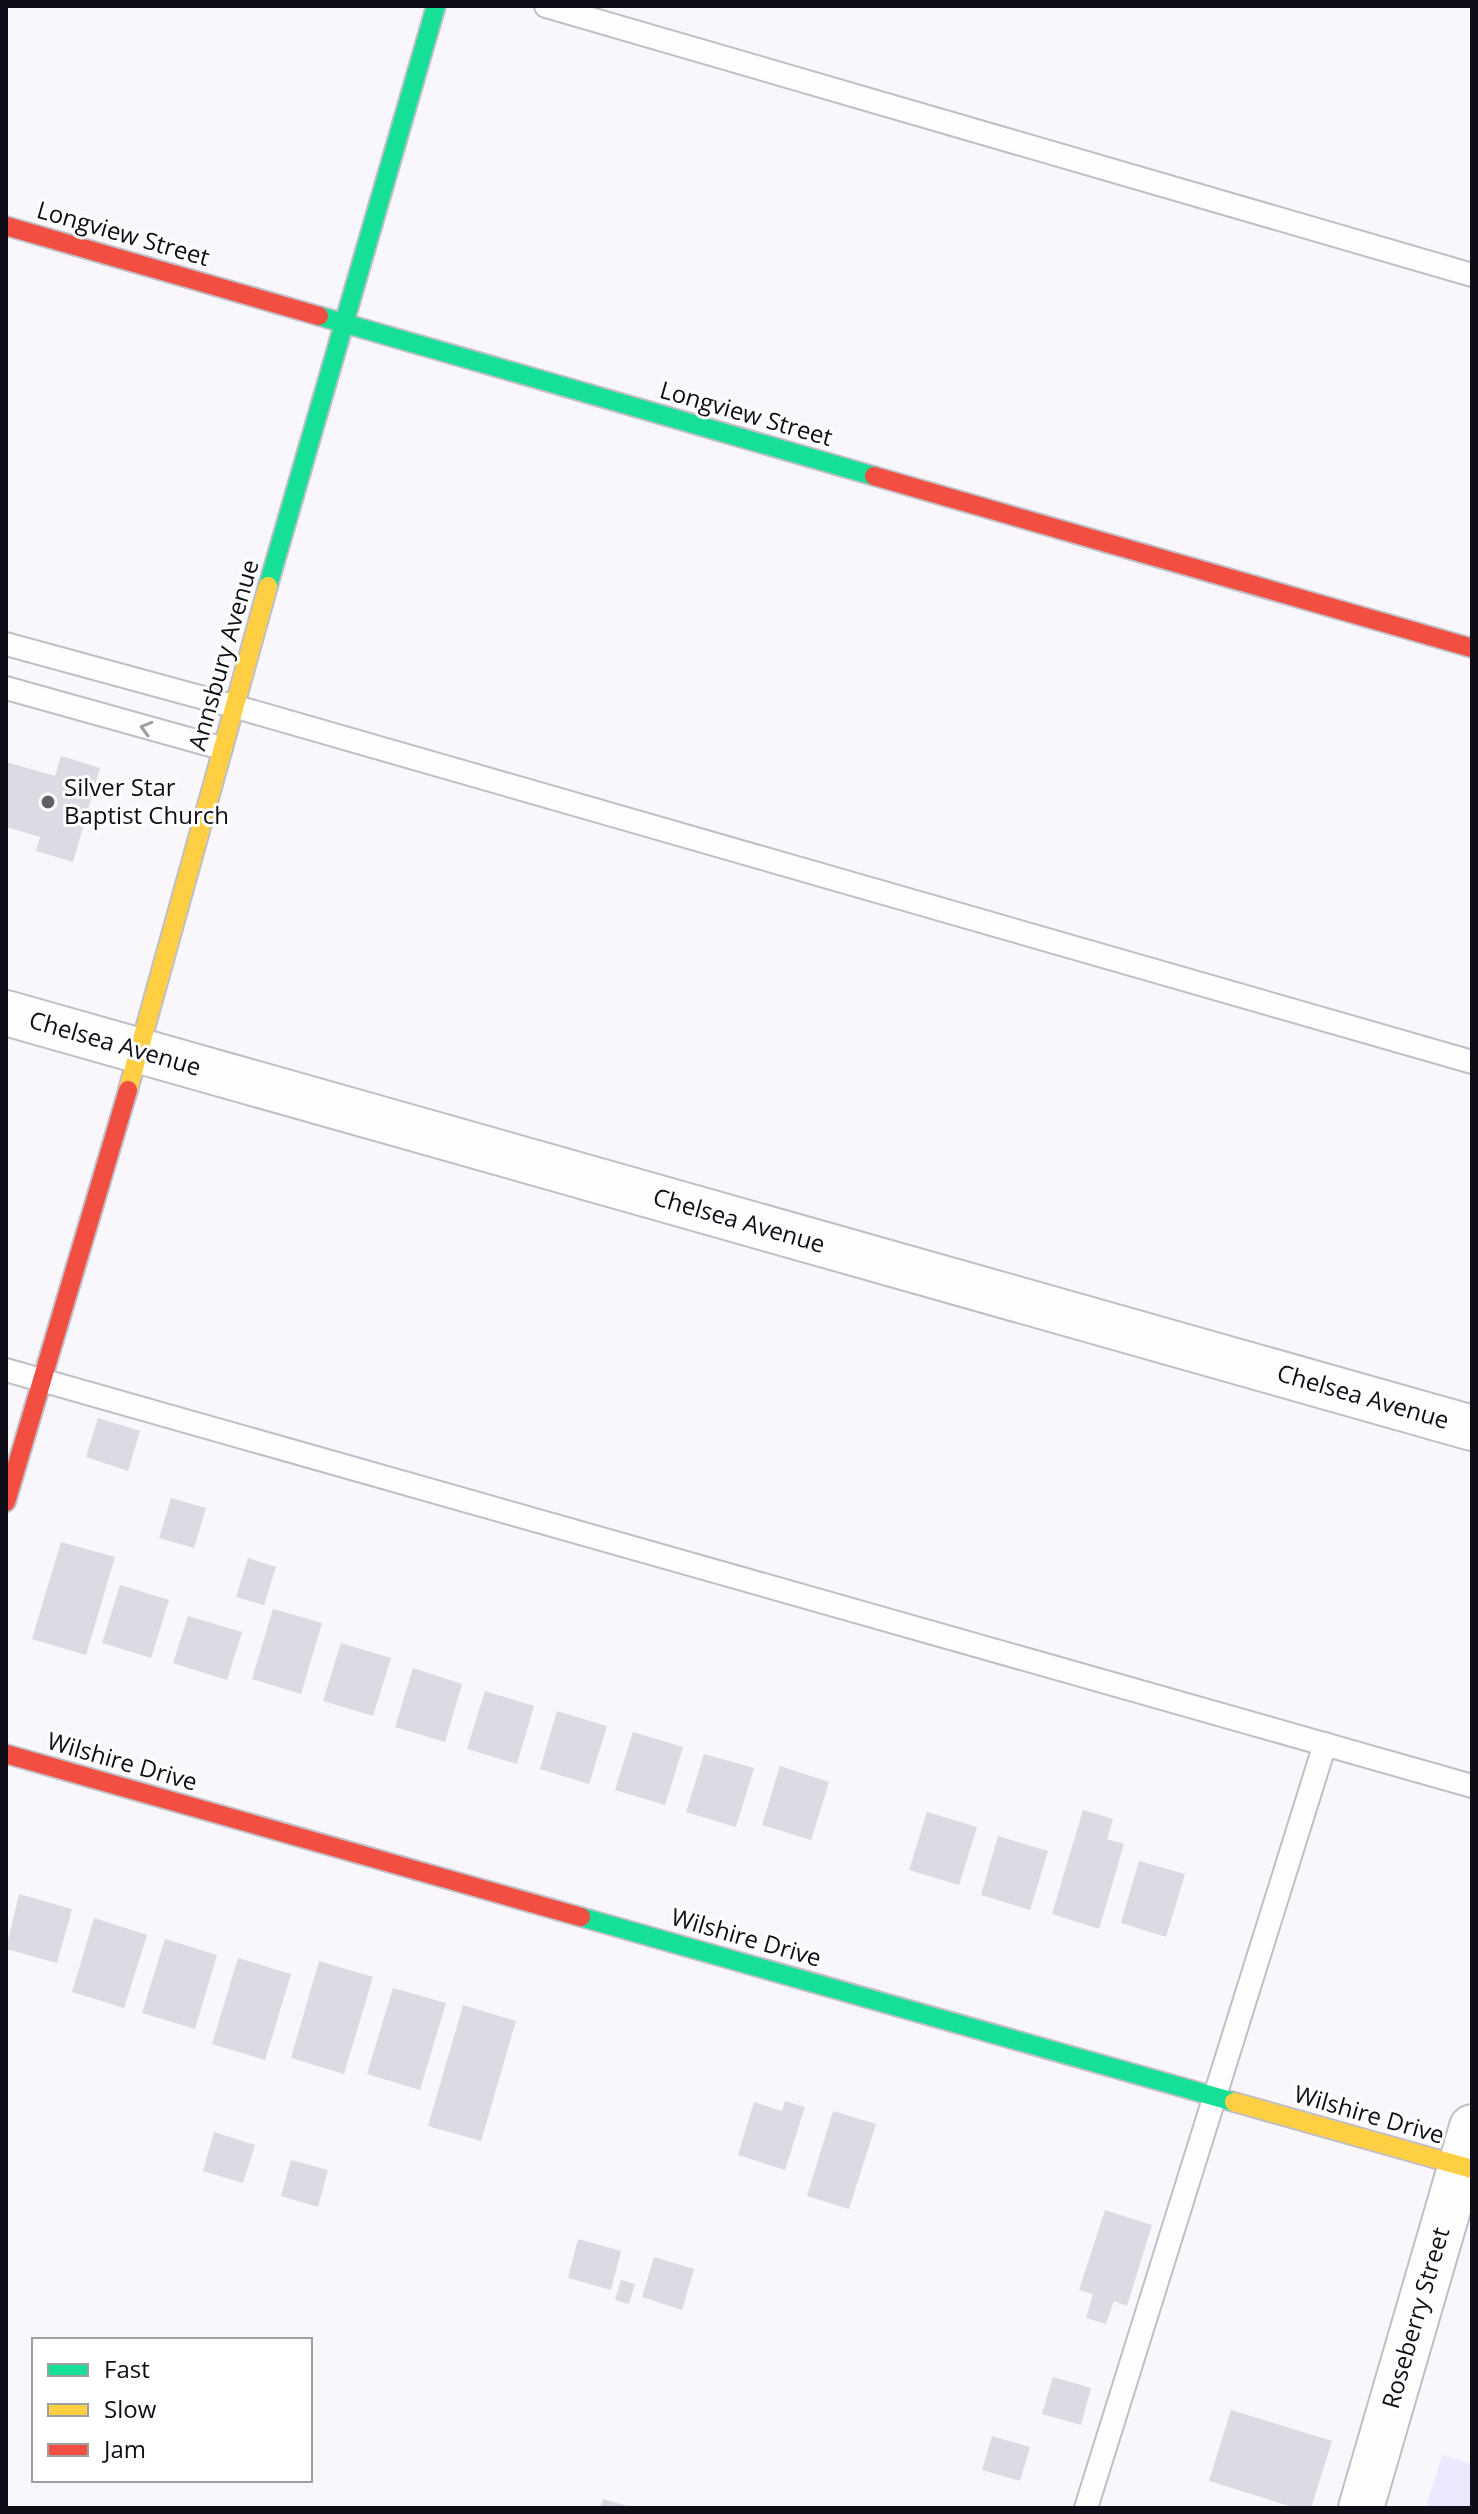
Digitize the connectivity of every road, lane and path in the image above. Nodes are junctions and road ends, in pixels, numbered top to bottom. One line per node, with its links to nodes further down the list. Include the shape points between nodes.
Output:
1 (436, 6): 5 (street, Annsbury Avenue)
2 (546, 6): 4 (lane)
3 (6, 226): 5 (street, Longview Street)
4 (1472, 275)
5 (344, 323): 7 (street, Longview Street); 9 (street, Annsbury Avenue)
6 (6, 644): 9 (lane)
7 (1472, 648)
8 (6, 688): 10 (lane, one-way to 8)
9 (233, 706): 10 (street, Annsbury Avenue); 13 (lane)
10 (221, 748): 12 (street, Annsbury Avenue)
11 (6, 1013): 12 (street, Chelsea Avenue)
12 (139, 1051): 15 (street, Annsbury Avenue); 16 (street, Chelsea Avenue)
13 (1472, 1062)
14 (6, 1370): 15 (lane)
15 (42, 1380): 17 (street, Annsbury Avenue); 18 (lane)
16 (1472, 1428)
17 (6, 1502)
18 (1325, 1744): 20 (lane); 21 (lane)
19 (6, 1754): 21 (street, Wilshire Drive)
20 (1472, 1786)
21 (1215, 2096): 22 (street, Wilshire Drive); 23 (lane)
22 (1468, 2154): 24 (street, Roseberry Street)
23 (1086, 2508)
24 (1361, 2508)

